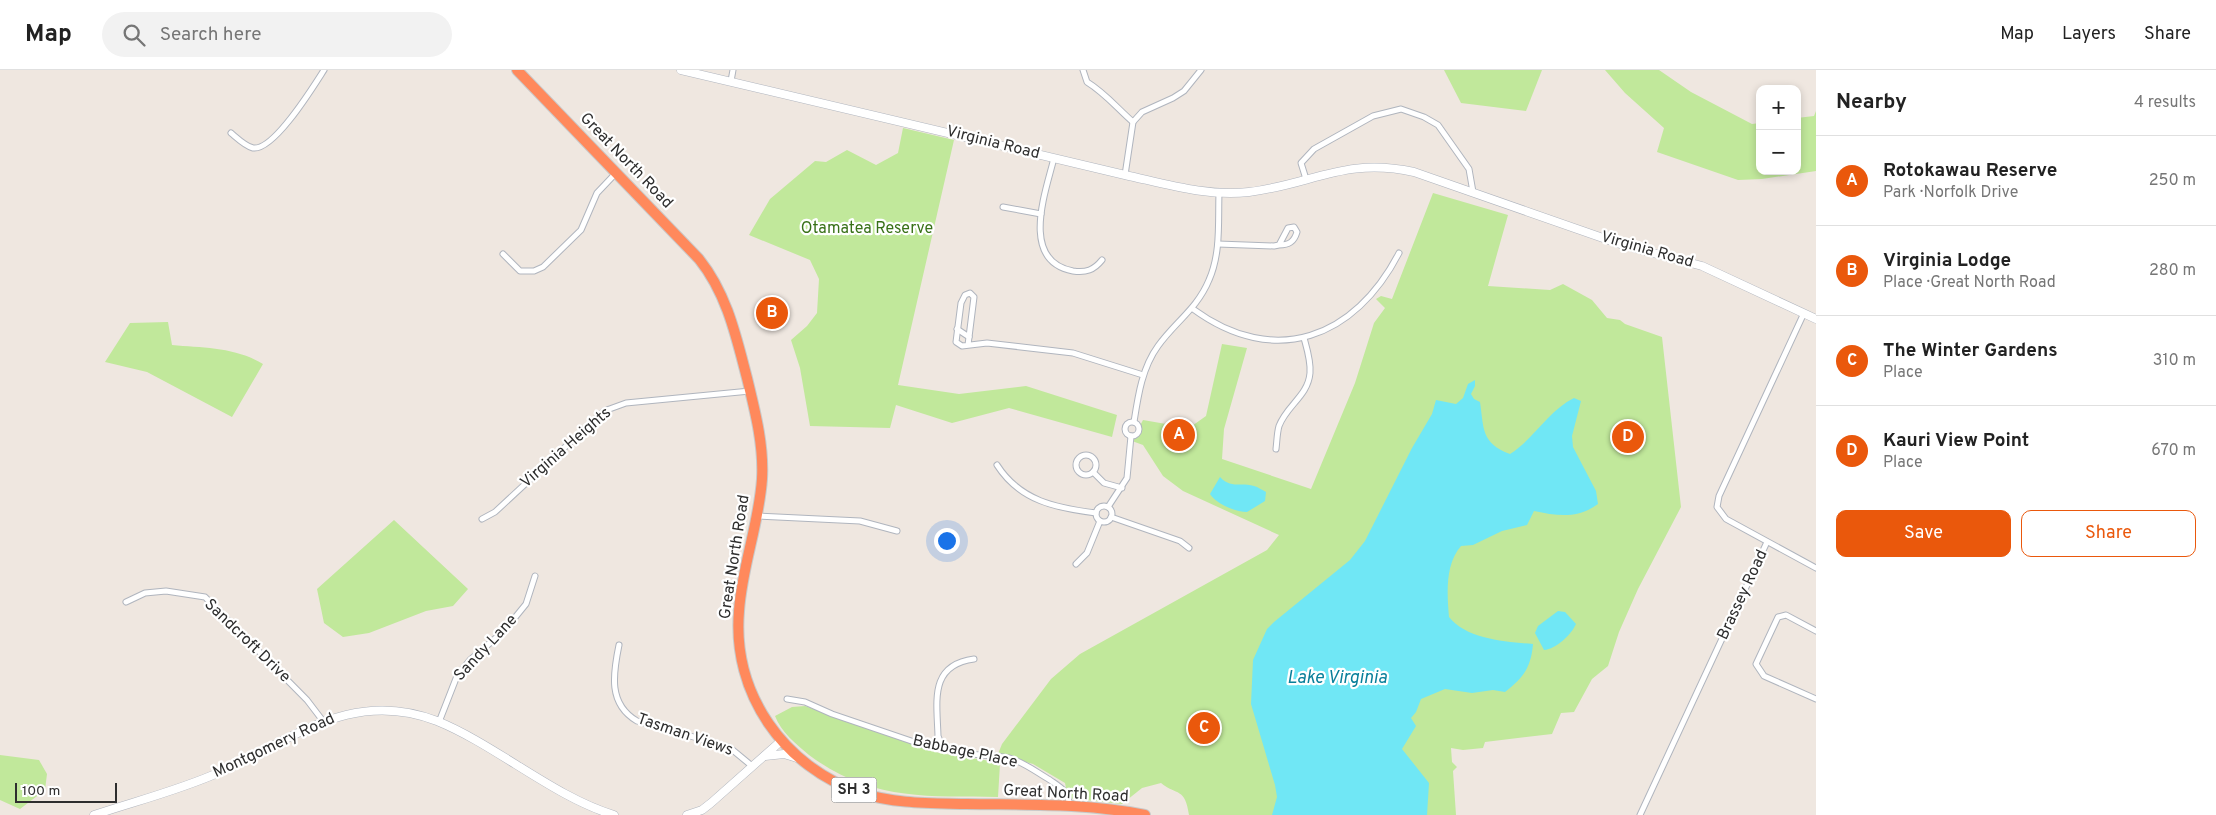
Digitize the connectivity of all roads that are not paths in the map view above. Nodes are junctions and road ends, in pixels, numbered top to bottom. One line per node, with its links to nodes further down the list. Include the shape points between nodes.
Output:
1 (324, 70): 9 (street, via 281,130 267,144 250,147)
2 (518, 70): 11 (highway, Great North Road / SH 3)
3 (681, 70): 7 (street, Virginia Road)
4 (733, 70): 7 (street)
5 (1083, 70): 8 (street, via 1087,82 1104,92)
6 (1202, 70): 8 (street, via 1184,91 1142,112)
7 (730, 81): 10 (street, Virginia Road)
8 (1133, 122): 12 (street)
9 (231, 133)
10 (1054, 158): 12 (street, Virginia Road); 17 (street)
11 (616, 173): 21 (street, via 597,194 581,230 543,267 534,272 520,271); 31 (highway, Great North Road / SH 3, via 711,274 728,311)
12 (1125, 175): 15 (street, Virginia Road)
13 (1306, 179): 14 (street, Virginia Road, via 1353,167 1393,167); 14 (street, via 1301,162 1314,149 1372,116 1401,109 1438,126 1469,169); 15 (street, Virginia Road, via 1251,192)
14 (1473, 192): 24 (street, Virginia Road, via 1623,245 1702,266)
15 (1219, 193): 18 (street)
16 (1003, 207): 17 (street)
17 (1041, 214): 22 (street, via 1040,238 1058,264 1068,270 1088,272)
18 (1218, 244): 19 (street); 23 (street, via 1210,280)
19 (1279, 245)
20 (1399, 252): 28 (street, via 1389,272 1362,304 1334,326)
21 (504, 254)
22 (1102, 260)
23 (1193, 309): 28 (street, via 1222,328 1246,337 1276,341); 30 (street, via 1157,347)
24 (1804, 314): 25 (street, Virginia Road); 45 (street, Brassey Road, via 1718,502 1721,516)
25 (1816, 319)
26 (957, 329): 27 (street); 27 (street, via 961,303 970,293 974,307); 29 (street, via 956,342)
27 (969, 337): 29 (street)
28 (1304, 338): 34 (street, via 1310,360 1309,380 1279,426)
29 (968, 345): 30 (street, via 987,343 1073,353)
30 (1143, 375): 32 (street)
31 (750, 391): 40 (highway, Great North Road / SH 3, via 762,459); 42 (street, Virginia Heights, via 612,406 495,512)
32 (1134, 422): 33 (street, via 1125,429); 33 (street, via 1140,429 1138,434)
33 (1131, 436): 37 (street, via 1128,473)
34 (1276, 449)
35 (997, 465): 39 (street, via 1009,482 1037,501)
36 (1093, 472): 36 (street, via 1088,475 1080,473 1076,465 1078,458 1087,454 1093,457 1096,463); 37 (street, via 1104,483)
37 (1122, 488): 38 (street)
38 (1108, 507): 39 (street, via 1099,508); 41 (street)
39 (1096, 514): 43 (street)
40 (758, 516): 44 (street, via 860,520); 58 (highway, Great North Road / SH 3, via 741,592 739,643 760,712)
41 (1111, 517): 43 (street, via 1107,522); 46 (street, via 1180,541)
42 (482, 519)
43 (1100, 522): 47 (street, via 1087,553)
44 (897, 531)
45 (1767, 542): 48 (street); 69 (street, Brassey Road)
46 (1189, 548)
47 (1076, 564)
48 (1816, 568)
49 (536, 576): 57 (street, Sandy Lane, via 526,604 504,631 470,660 457,676)
50 (126, 602): 56 (street, Sandcroft Drive, via 145,593 166,591 205,597 307,700)
51 (1816, 631): 55 (street, via 1786,615 1778,618 1756,664 1764,676)
52 (619, 645): 62 (street, Tasman Views, via 615,663 616,694 618,703 628,716 729,747)
53 (974, 659): 59 (street, via 948,668 939,682)
54 (787, 699): 59 (street, Babbage Place, via 805,702 918,744 929,747)
55 (1816, 700)
56 (323, 721): 57 (street, Montgomery Road, via 374,710 406,713); 65 (street, Montgomery Road, via 218,773)
57 (439, 722): 66 (street, Montgomery Road, via 578,799)
58 (781, 741): 60 (street); 61 (highway, Great North Road / SH 3)
59 (941, 744): 63 (street, Babbage Place, via 955,751 1018,760 1062,788 1068,796)
60 (763, 756): 61 (street, via 784,754); 62 (street)
61 (797, 758): 63 (highway, Great North Road / SH 3, via 836,782 881,798 918,803)
62 (752, 766): 67 (street, via 702,810)
63 (1069, 806): 64 (highway, Great North Road / SH 3)
64 (1132, 814): 68 (highway, Great North Road / SH 3)
65 (94, 815)
66 (614, 815)
67 (687, 815)
68 (1145, 815)
69 (1640, 815)

